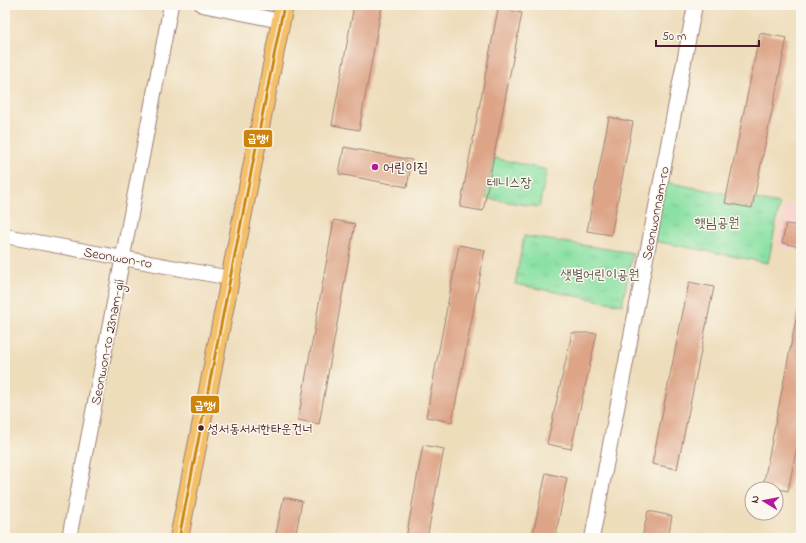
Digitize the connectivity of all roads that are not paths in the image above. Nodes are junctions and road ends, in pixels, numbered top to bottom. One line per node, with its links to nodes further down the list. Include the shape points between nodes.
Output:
1 (171, 5): 6 (street, Seonwon-ro 23nam-gil)
2 (202, 5): 4 (street)
3 (695, 5): 10 (street, Seonwonnam-ro)
4 (283, 13): 7 (main road)
5 (5, 236): 6 (street, Seonwon-ro)
6 (123, 258): 7 (street, Seonwon-ro); 8 (street, Seonwon-ro 23nam-gil)
7 (230, 278): 9 (main road)
8 (69, 538)
9 (179, 538)
10 (592, 538)

